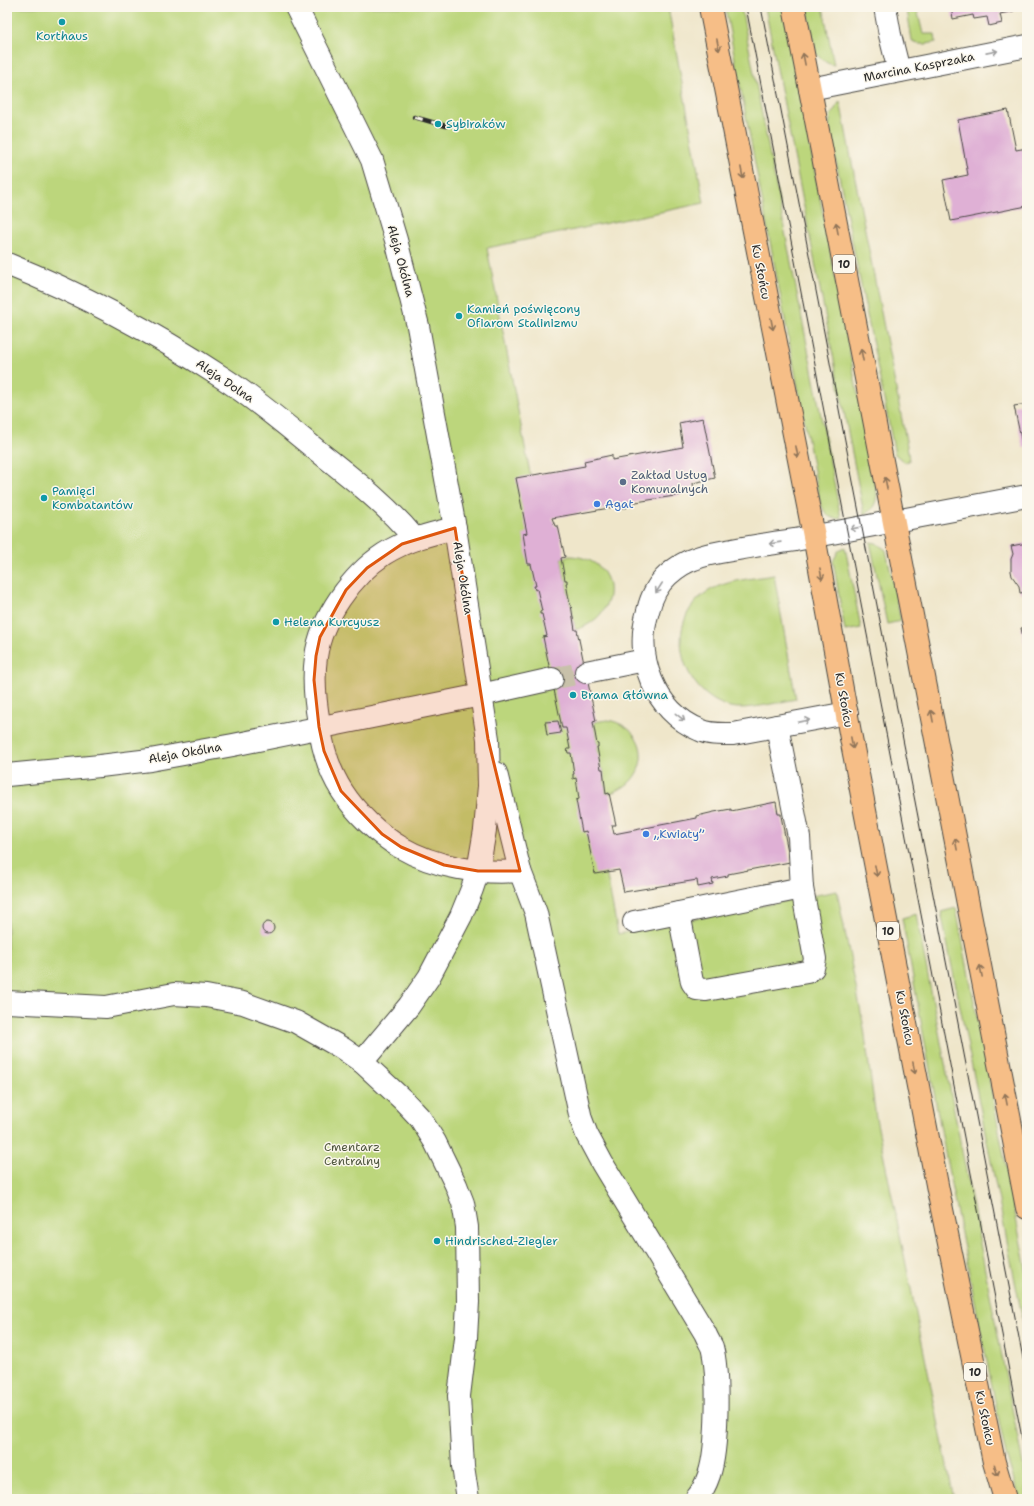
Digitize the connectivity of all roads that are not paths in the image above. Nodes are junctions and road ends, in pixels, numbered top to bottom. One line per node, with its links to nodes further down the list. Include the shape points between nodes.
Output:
1 (296, 7): 11 (street, Aleja Okólna, via 372,160 418,326)
2 (710, 7): 12 (main road, Ku Słońcu / 10, one-way to 12)
3 (794, 7): 7 (main road, 10, one-way to 3)
4 (885, 7): 6 (street)
5 (1027, 46): 6 (street, Marcina Kasprzaka, one-way to 5)
6 (899, 71): 7 (street, Marcina Kasprzaka)
7 (810, 89): 10 (main road, 10, one-way to 7)
8 (7, 264): 13 (street, Aleja Dolna, via 46,279 93,303 224,379 355,481 387,508)
9 (1027, 496): 10 (street)
10 (894, 521): 12 (street, one-way to 12); 30 (main road, 10, one-way to 10)
11 (455, 528): 13 (street); 17 (street, Aleja Okólna)
12 (814, 536): 14 (street, one-way to 14, via 712,553 677,567 667,576 650,602 644,623); 18 (main road, Ku Słońcu / 10, one-way to 18)
13 (415, 539): 20 (street, via 384,554 367,568 346,590 332,610 320,637 316,656 314,680)
14 (645, 660): 15 (street); 19 (street, one-way to 19, via 652,682 672,712 701,731 733,734)
15 (586, 672)
16 (552, 679): 17 (street)
17 (481, 695): 20 (street, Aleja Okólna); 21 (street)
18 (847, 713): 19 (street, one-way to 18); 33 (main road, Ku Słońcu / 10, one-way to 33, via 938,1190 994,1462)
19 (777, 726): 25 (street, via 798,837)
20 (319, 728): 22 (street, Aleja Okólna, via 150,760); 23 (street, via 324,751 341,791 370,823 401,847 444,864)
21 (488, 739): 23 (street, via 489,786); 24 (street)
22 (7, 775)
23 (478, 871): 24 (street); 29 (street, via 461,916 429,977 397,1021)
24 (520, 871): 32 (street, via 536,913 577,1103 587,1135 712,1347 716,1404 712,1462 705,1486)
25 (802, 888): 26 (street); 26 (street, via 815,959 813,968 807,972 706,990 697,989 692,982)
26 (679, 913): 27 (street)
27 (634, 922)
28 (7, 1002): 29 (street, via 106,1007 174,994 216,997 243,1003 296,1022)
29 (362, 1062): 31 (street, via 420,1118 438,1149 463,1203 467,1227 468,1296 459,1404)
30 (1027, 1208)
31 (468, 1499)
32 (696, 1499)
33 (1005, 1499)

